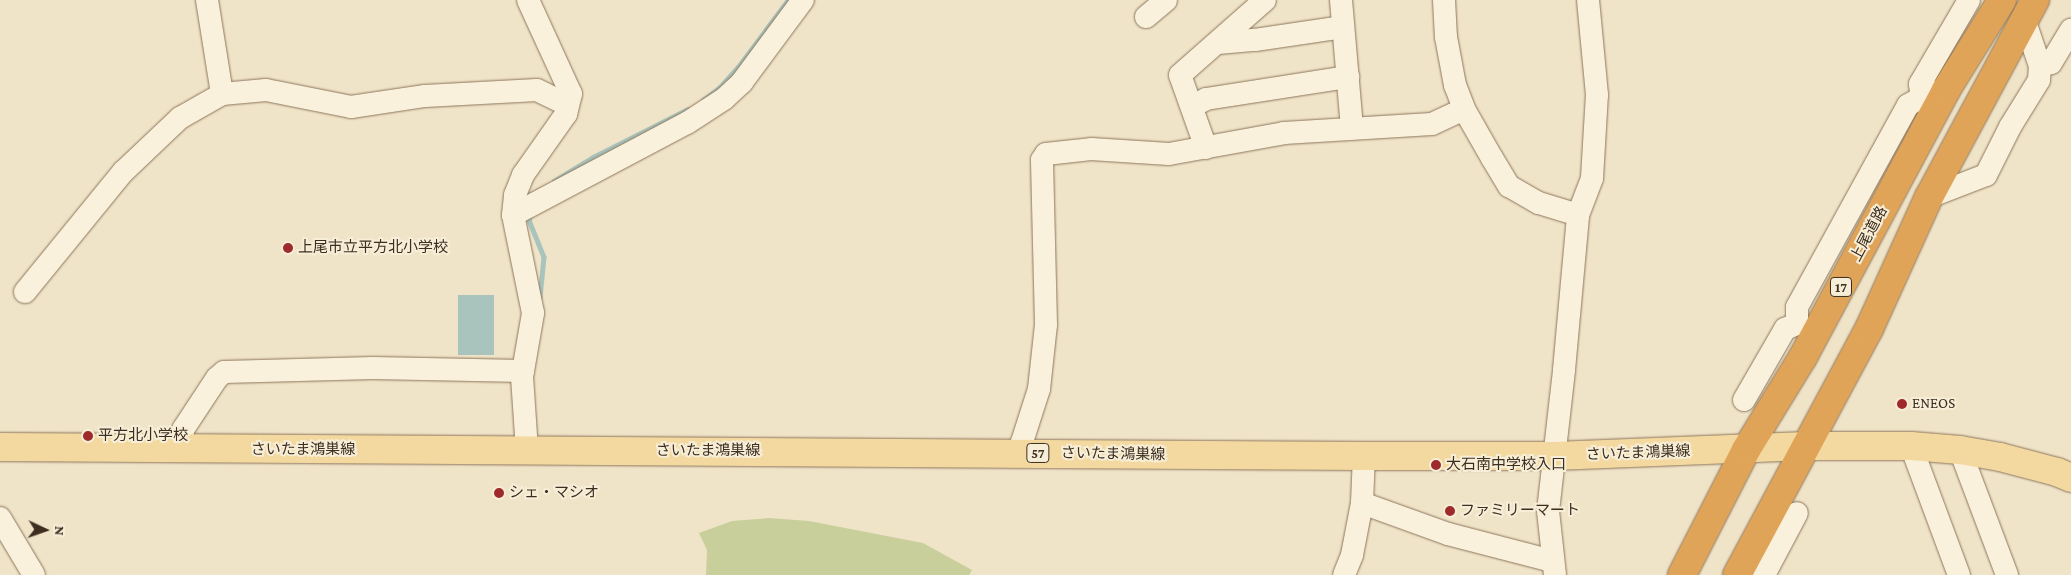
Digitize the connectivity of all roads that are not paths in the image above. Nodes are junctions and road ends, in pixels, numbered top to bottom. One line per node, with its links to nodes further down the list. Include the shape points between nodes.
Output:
1 (207, 0): 18 (street)
2 (528, 0): 20 (street, via 570,94)
3 (804, 0): 26 (street, via 742,82 724,99 687,123)
4 (1166, 0): 12 (street)
5 (1266, 0): 15 (street)
6 (1342, 0): 13 (street)
7 (1444, 0): 22 (street, via 1446,37 1455,84)
8 (1588, 0): 27 (street, via 1597,95 1592,178)
9 (1969, 0): 19 (street, via 1920,84)
10 (2002, 0): 19 (highway, 上尾道路 / 17)
11 (2030, 10): 16 (street); 25 (highway)
12 (1146, 17)
13 (1343, 27): 15 (street); 17 (street)
14 (2071, 30): 16 (street, via 2051,63)
15 (1218, 43): 21 (street, via 1180,75)
16 (2040, 66): 25 (street, via 2039,80 1986,175)
17 (1348, 77): 21 (street, via 1206,99); 23 (street)
18 (222, 94): 20 (street, via 266,90 351,106 425,96 536,90); 28 (street, via 180,118 124,172)
19 (1934, 94): 29 (street, via 1908,105 1903,113 1797,307); 30 (highway, 上尾道路 / 17)
20 (568, 105): 26 (street, via 566,114 523,175 515,195)
21 (1192, 106): 24 (street)
22 (1464, 110): 23 (street, via 1432,124); 27 (street, via 1510,186 1539,203)
23 (1352, 129): 24 (street, via 1284,133)
24 (1206, 148): 40 (street, via 1169,154 1091,149 1046,154 1042,160 1046,325 1039,389)
25 (1929, 197): 33 (highway, via 1869,329)
26 (513, 215): 31 (street, via 533,314)
27 (1578, 216): 42 (street)
28 (25, 292)
29 (1797, 324): 30 (street); 32 (street, via 1785,328)
30 (1803, 358): 38 (highway, 上尾道路 / 17)
31 (523, 370): 36 (street, via 373,368 224,372 184,428); 37 (street)
32 (1744, 400)
33 (1806, 446): 34 (main road, さいたま鴻巣線 / 57); 38 (main road, さいたま鴻巣線 / 57); 48 (highway)
34 (1911, 446): 39 (main road, さいたま鴻巣線 / 57); 52 (street)
35 (0, 447): 36 (main road, さいたま鴻巣線 / 57)
36 (175, 448): 37 (main road, さいたま鴻巣線 / 57)
37 (527, 450): 40 (main road, さいたま鴻巣線 / 57)
38 (1746, 450): 42 (main road, さいたま鴻巣線 / 57); 51 (highway, 上尾道路 / 17)
39 (1960, 450): 43 (main road, さいたま鴻巣線 / 57, via 2000,457); 53 (street)
40 (1021, 453): 41 (main road, さいたま鴻巣線 / 57)
41 (1364, 456): 42 (main road, さいたま鴻巣線 / 57); 44 (street)
42 (1555, 456): 47 (street, via 1548,511)
43 (2071, 478)
44 (1362, 503): 47 (street); 50 (street, via 1352,555)
45 (1797, 513): 48 (street)
46 (0, 518): 49 (street)
47 (1554, 568)
48 (1746, 574)
49 (34, 575)
50 (1344, 575)
51 (1682, 575)
52 (1959, 575)
53 (2008, 575)

